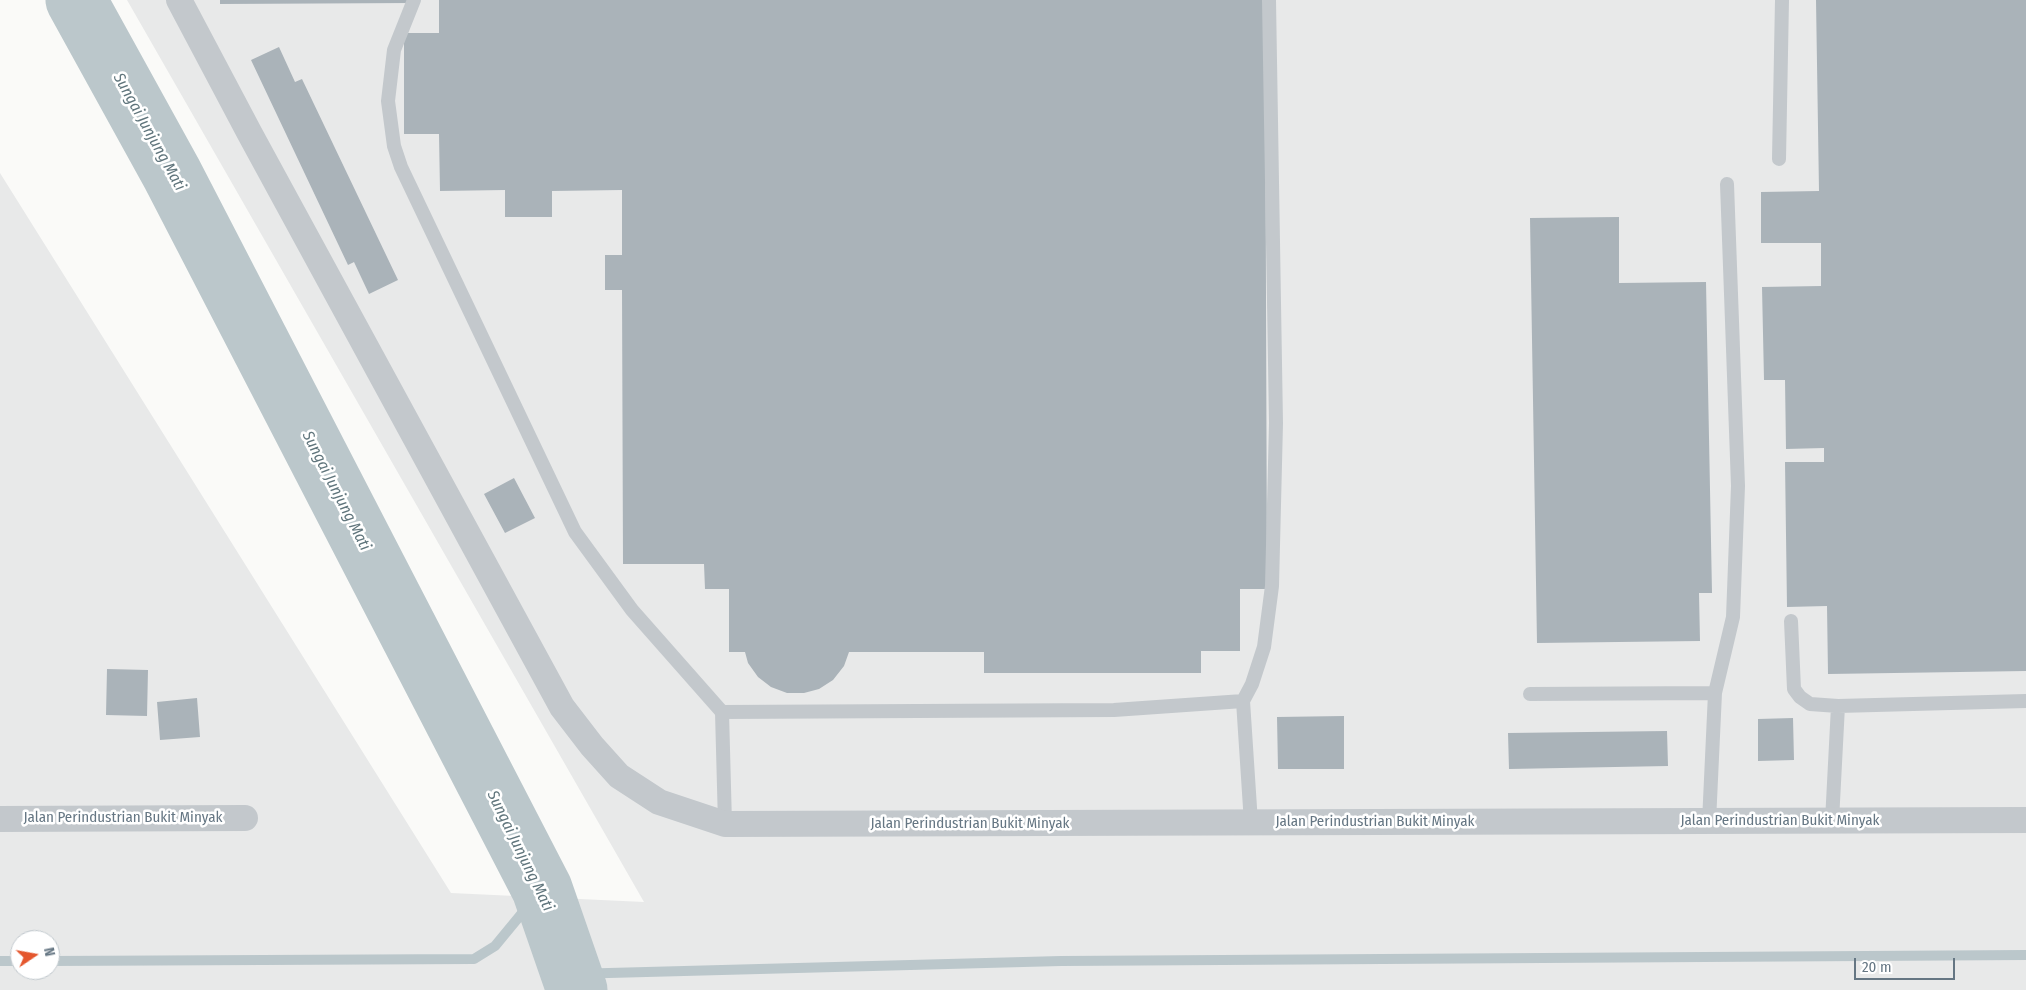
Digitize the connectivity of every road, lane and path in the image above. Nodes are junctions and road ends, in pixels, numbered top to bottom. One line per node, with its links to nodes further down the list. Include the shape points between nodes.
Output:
1 (179, 0): 20 (street, Jalan Perindustrian Bukit Minyak, via 562,707 619,776 659,802)
2 (414, 0): 13 (lane, via 394,50 388,101 394,146 401,167 576,532 632,610)
3 (1269, 0): 10 (lane, via 1276,423 1272,586 1264,647)
4 (1782, 0): 5 (lane)
5 (1779, 159)
6 (1727, 184): 8 (lane, via 1738,486 1733,616)
7 (1791, 621): 12 (lane, via 1794,689 1810,704)
8 (1715, 693): 9 (lane); 18 (lane)
9 (1530, 694)
10 (1244, 701): 13 (lane, via 1114,710); 19 (lane)
11 (2026, 701): 12 (lane)
12 (1838, 706): 17 (lane)
13 (722, 712): 20 (lane)
14 (246, 818): 15 (street, Jalan Perindustrian Bukit Minyak)
15 (0, 819)
16 (2026, 820): 17 (street, Jalan Perindustrian Bukit Minyak)
17 (1832, 821): 18 (street, Jalan Perindustrian Bukit Minyak)
18 (1709, 822): 19 (street, Jalan Perindustrian Bukit Minyak)
19 (1251, 823): 20 (street, Jalan Perindustrian Bukit Minyak)
20 (725, 824)

